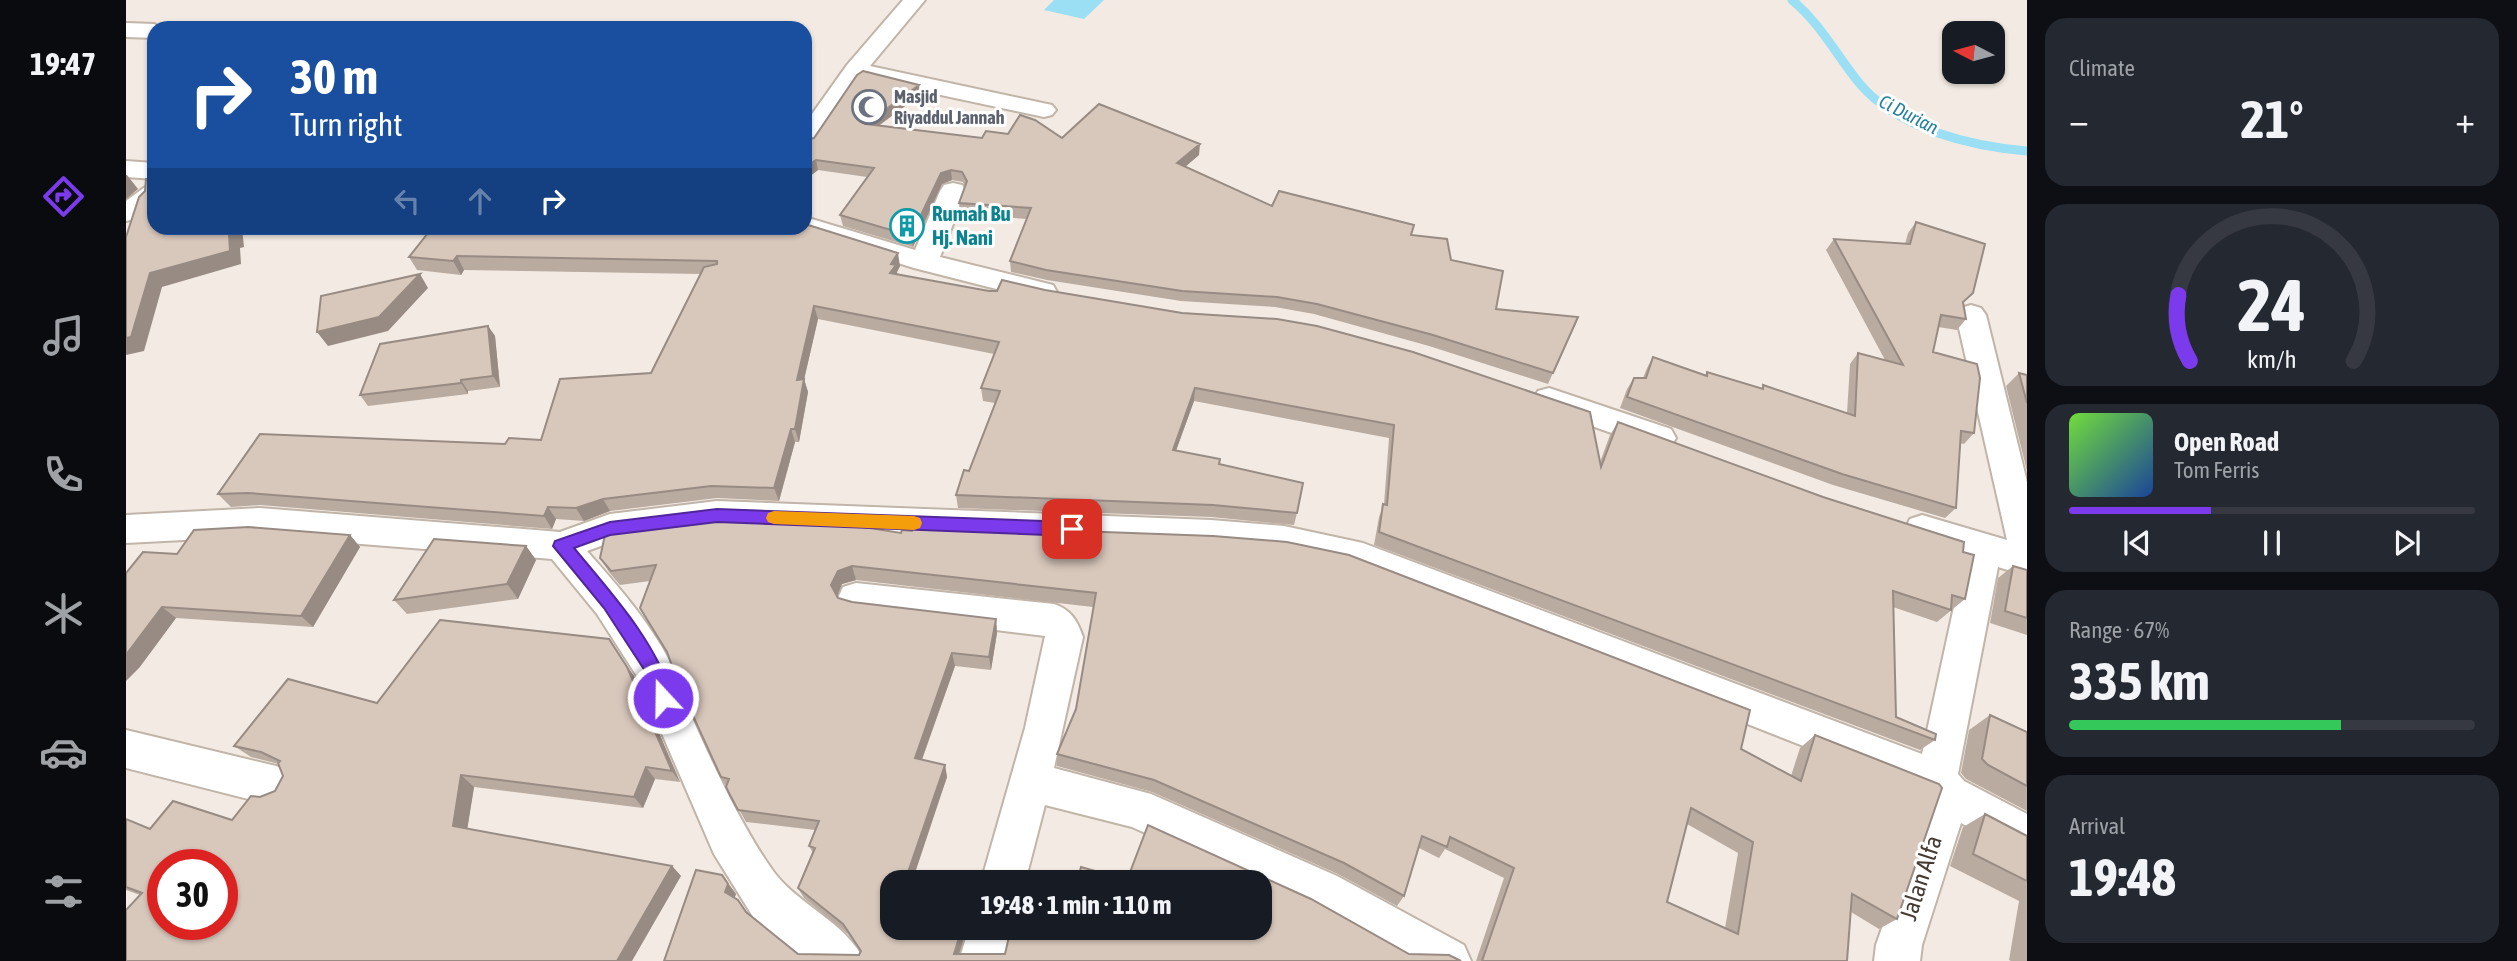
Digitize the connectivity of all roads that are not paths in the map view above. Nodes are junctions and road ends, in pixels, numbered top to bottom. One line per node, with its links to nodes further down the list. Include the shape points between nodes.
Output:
1 (914, 0): 4 (street)
2 (126, 30): 3 (street)
3 (147, 31)
4 (855, 70): 5 (street); 6 (street)
5 (1044, 110)
6 (812, 132)
7 (126, 169): 8 (street)
8 (147, 170)
9 (953, 191): 13 (street)
10 (147, 198): 11 (street)
11 (126, 213)
12 (812, 227): 13 (street)
13 (924, 262): 14 (street)
14 (1073, 297)
15 (1971, 315): 22 (street)
16 (1524, 391): 17 (street)
17 (1681, 446)
18 (1896, 521): 21 (street)
19 (126, 529): 20 (street, via 260,522)
20 (561, 546): 28 (street, via 610,528 717,516 1212,534 1283,541 1351,553); 32 (street, via 610,603 655,671 663,698 755,884 771,904)
21 (1984, 550): 23 (street); 28 (street, Jalan Alfa)
22 (2027, 552)
23 (2027, 561)
24 (856, 598): 26 (street, via 1054,620 1064,637)
25 (126, 749): 27 (street)
26 (1030, 782): 30 (street); 34 (street, via 1148,813 1322,891)
27 (276, 786)
28 (1943, 787): 29 (street); 35 (street, Jalan Alfa)
29 (2027, 837)
30 (1006, 870)
31 (988, 940): 33 (street)
32 (841, 961)
33 (982, 961)
34 (1448, 961)
35 (1897, 961)

